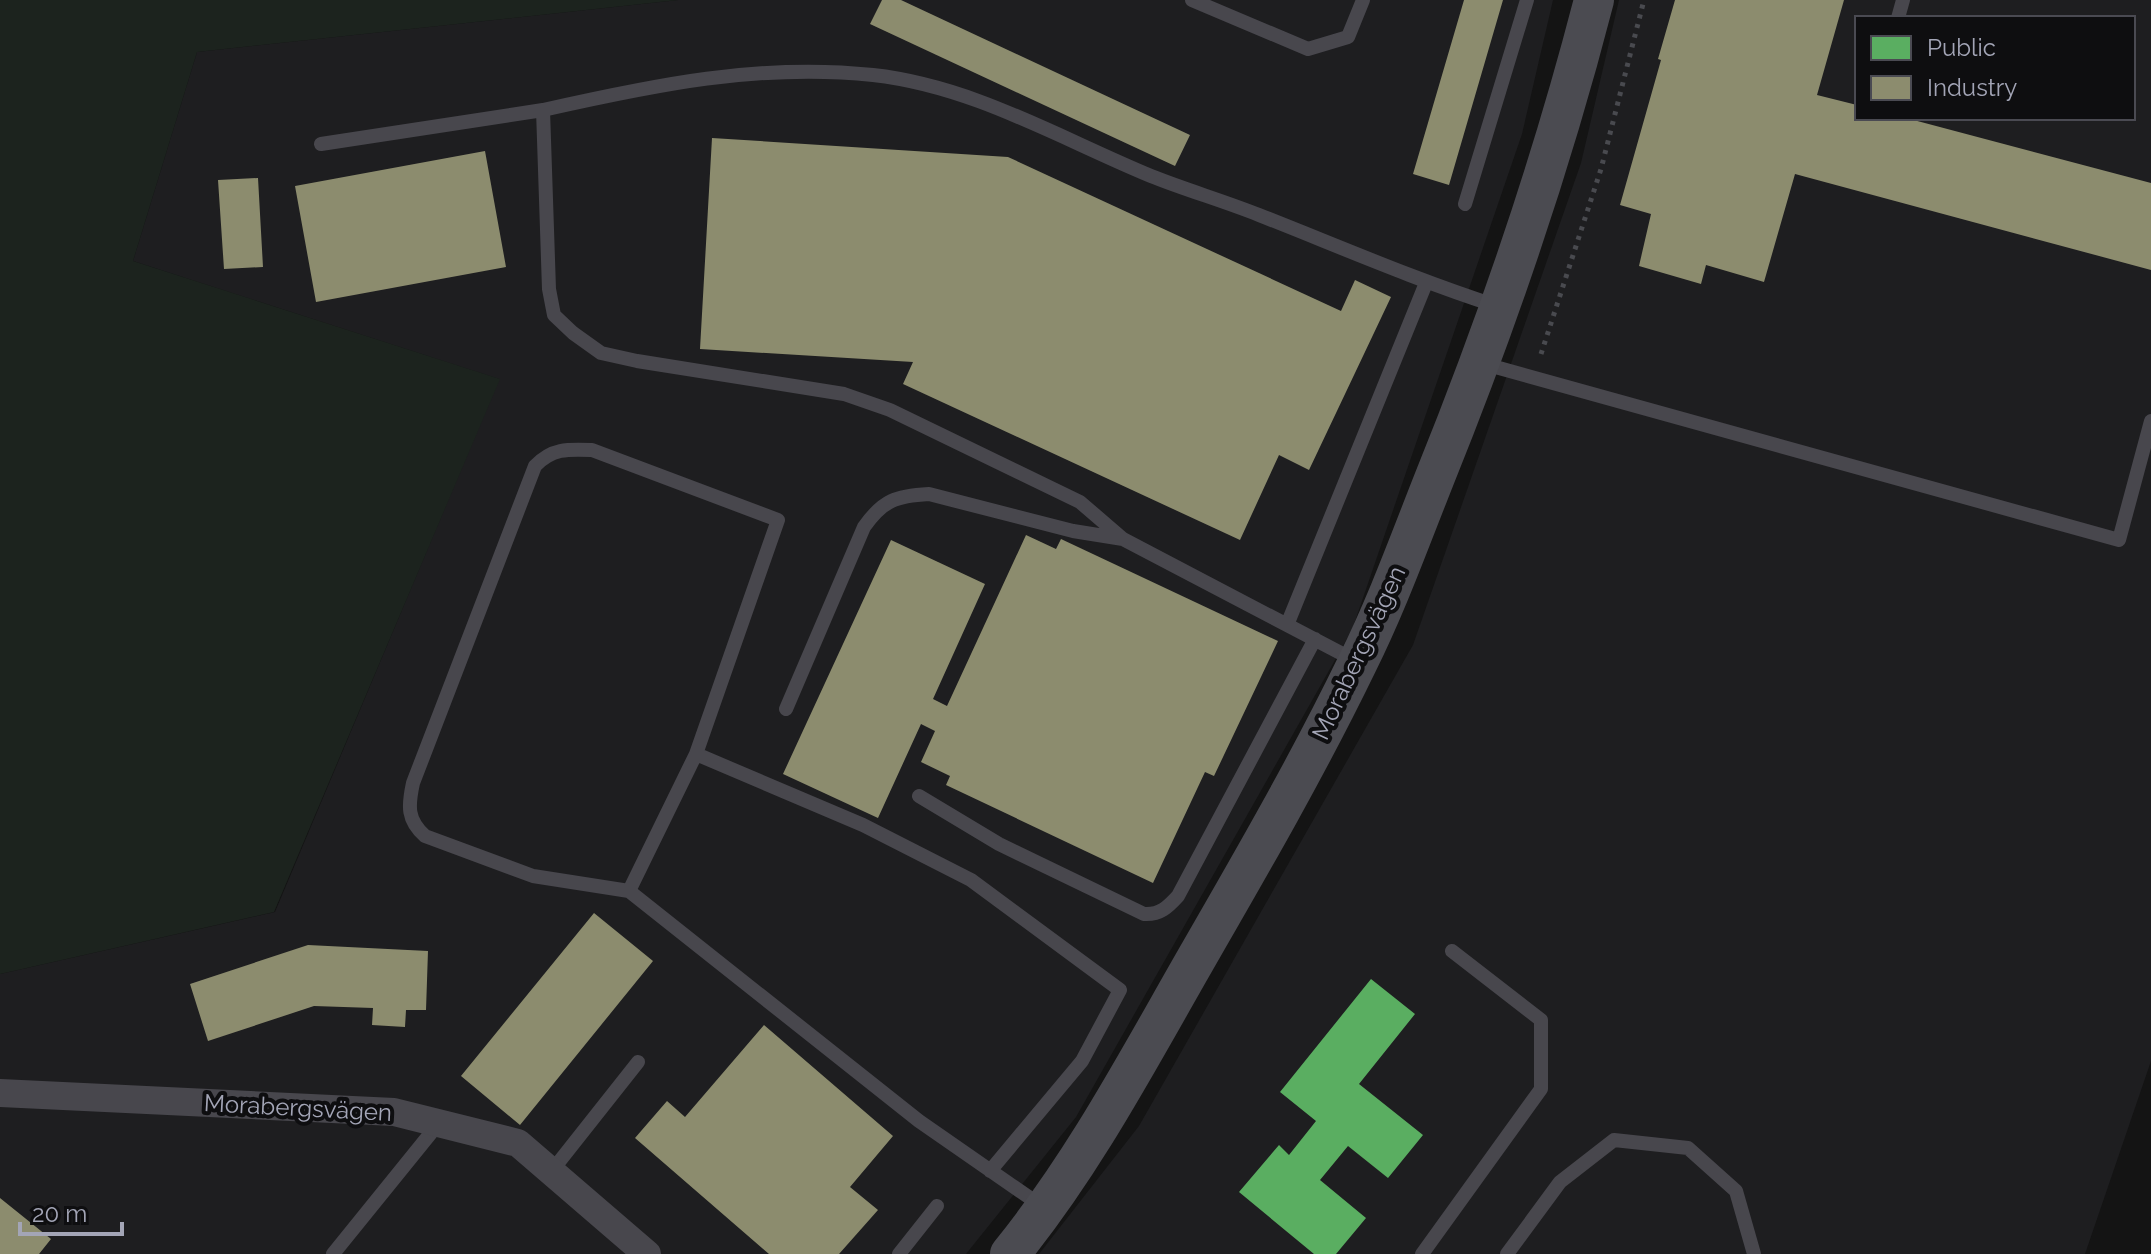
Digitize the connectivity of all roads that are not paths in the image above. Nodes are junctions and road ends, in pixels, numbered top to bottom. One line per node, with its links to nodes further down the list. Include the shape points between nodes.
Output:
1 (1192, 0): 2 (lane, via 1308,49 1348,37)
2 (1363, 0)
3 (1527, 0): 7 (lane)
4 (1594, 0): 9 (street, Morabergsvägen, via 1563,118)
5 (543, 110): 6 (lane); 8 (lane, via 667,83 791,70 874,75 941,87); 12 (lane, via 549,289 554,315 573,333 601,353 625,359 844,394 890,410 1080,502)
6 (321, 144)
7 (1465, 204)
8 (1426, 283): 9 (lane); 13 (lane)
9 (1501, 307): 10 (street, Morabergsvägen)
10 (1481, 363): 11 (lane, via 2119,540); 15 (street, Morabergsvägen)
11 (2151, 421)
12 (1123, 539): 13 (lane); 16 (lane, via 929,494 891,500 878,507 864,527)
13 (1287, 625): 14 (lane)
14 (1315, 639): 15 (lane); 18 (lane, via 1178,896 1154,915 999,844)
15 (1358, 662): 27 (street, Morabergsvägen, via 1295,787)
16 (786, 709)
17 (696, 754): 19 (lane); 19 (lane, via 778,520 592,450 546,455 535,466 413,783 409,814 425,836 533,876); 24 (lane, via 863,825 971,880 1120,990 1082,1061)
18 (919, 796)
19 (629, 891): 24 (lane, via 919,1121)
20 (1452, 951): 32 (lane, via 1541,1020 1541,1089)
21 (638, 1062): 25 (lane)
22 (0, 1093): 23 (street, Morabergsvägen, via 394,1112)
23 (439, 1123): 25 (street, Morabergsvägen, via 518,1143); 28 (lane)
24 (990, 1171): 27 (lane)
25 (551, 1172): 29 (street, Morabergsvägen)
26 (937, 1206): 30 (lane)
27 (1047, 1209): 31 (street, Morabergsvägen)
28 (333, 1254)
29 (647, 1254)
30 (899, 1254)
31 (1010, 1254)
32 (1422, 1254)
33 (1507, 1254): 34 (lane, via 1560,1182 1614,1140 1688,1148 1736,1191)
34 (1754, 1254)

